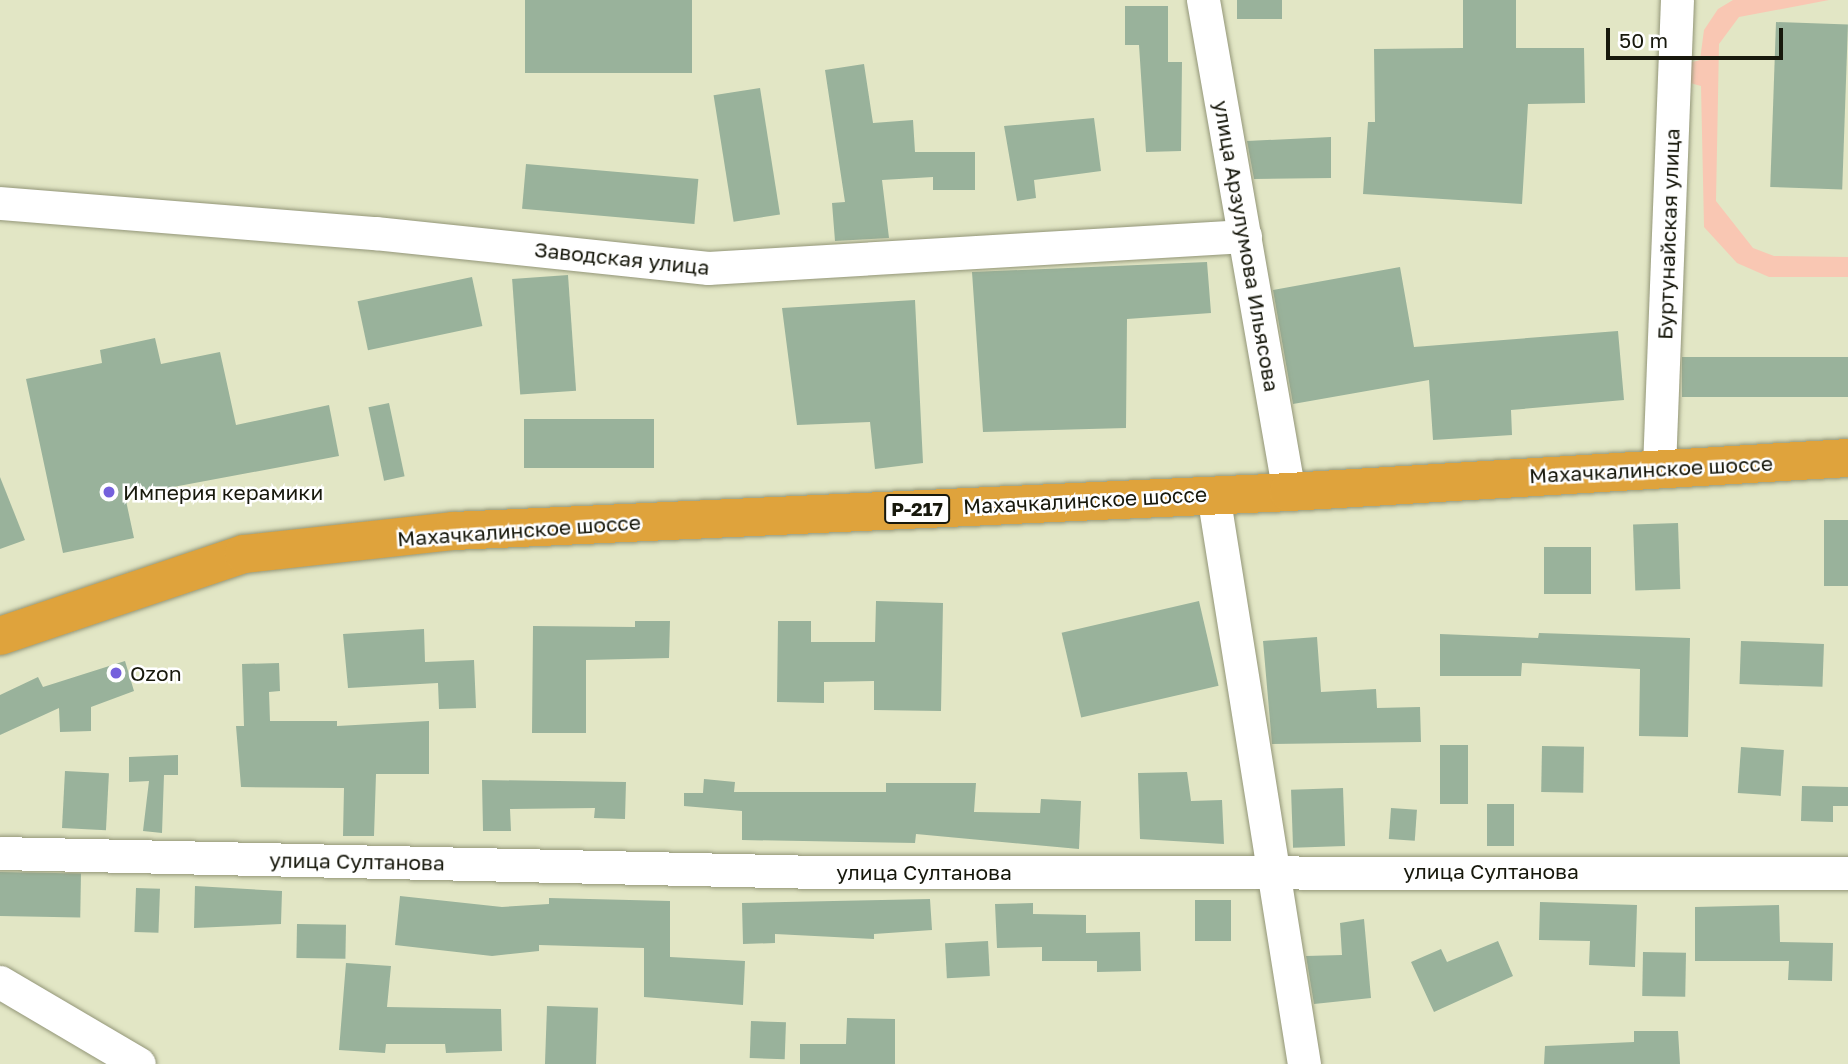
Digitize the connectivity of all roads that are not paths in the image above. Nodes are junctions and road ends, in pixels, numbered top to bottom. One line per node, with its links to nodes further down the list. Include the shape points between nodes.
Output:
1 (1203, 0): 4 (street, улица Арзулумова Ильясова)
2 (1677, 0): 6 (street, Буртунайская улица)
3 (0, 203): 4 (street, Заводская улица, via 375,233 708,268)
4 (1245, 236): 7 (street, улица Арзулумова Ильясова)
5 (1848, 458): 6 (highway, Махачкалинское шоссе / Р-217)
6 (1659, 468): 7 (highway, Махачкалинское шоссе / Р-217)
7 (1289, 492): 8 (highway, Махачкалинское шоссе / Р-217)
8 (1213, 494): 9 (highway, Махачкалинское шоссе / Р-217, via 454,531 257,552); 11 (street)
9 (0, 636)
10 (0, 853): 11 (street, улица Султанова, via 819,872)
11 (1276, 871): 12 (street, улица Султанова); 15 (street)
12 (1848, 873)
13 (0, 982): 14 (street)
14 (139, 1064)
15 (1304, 1064)

